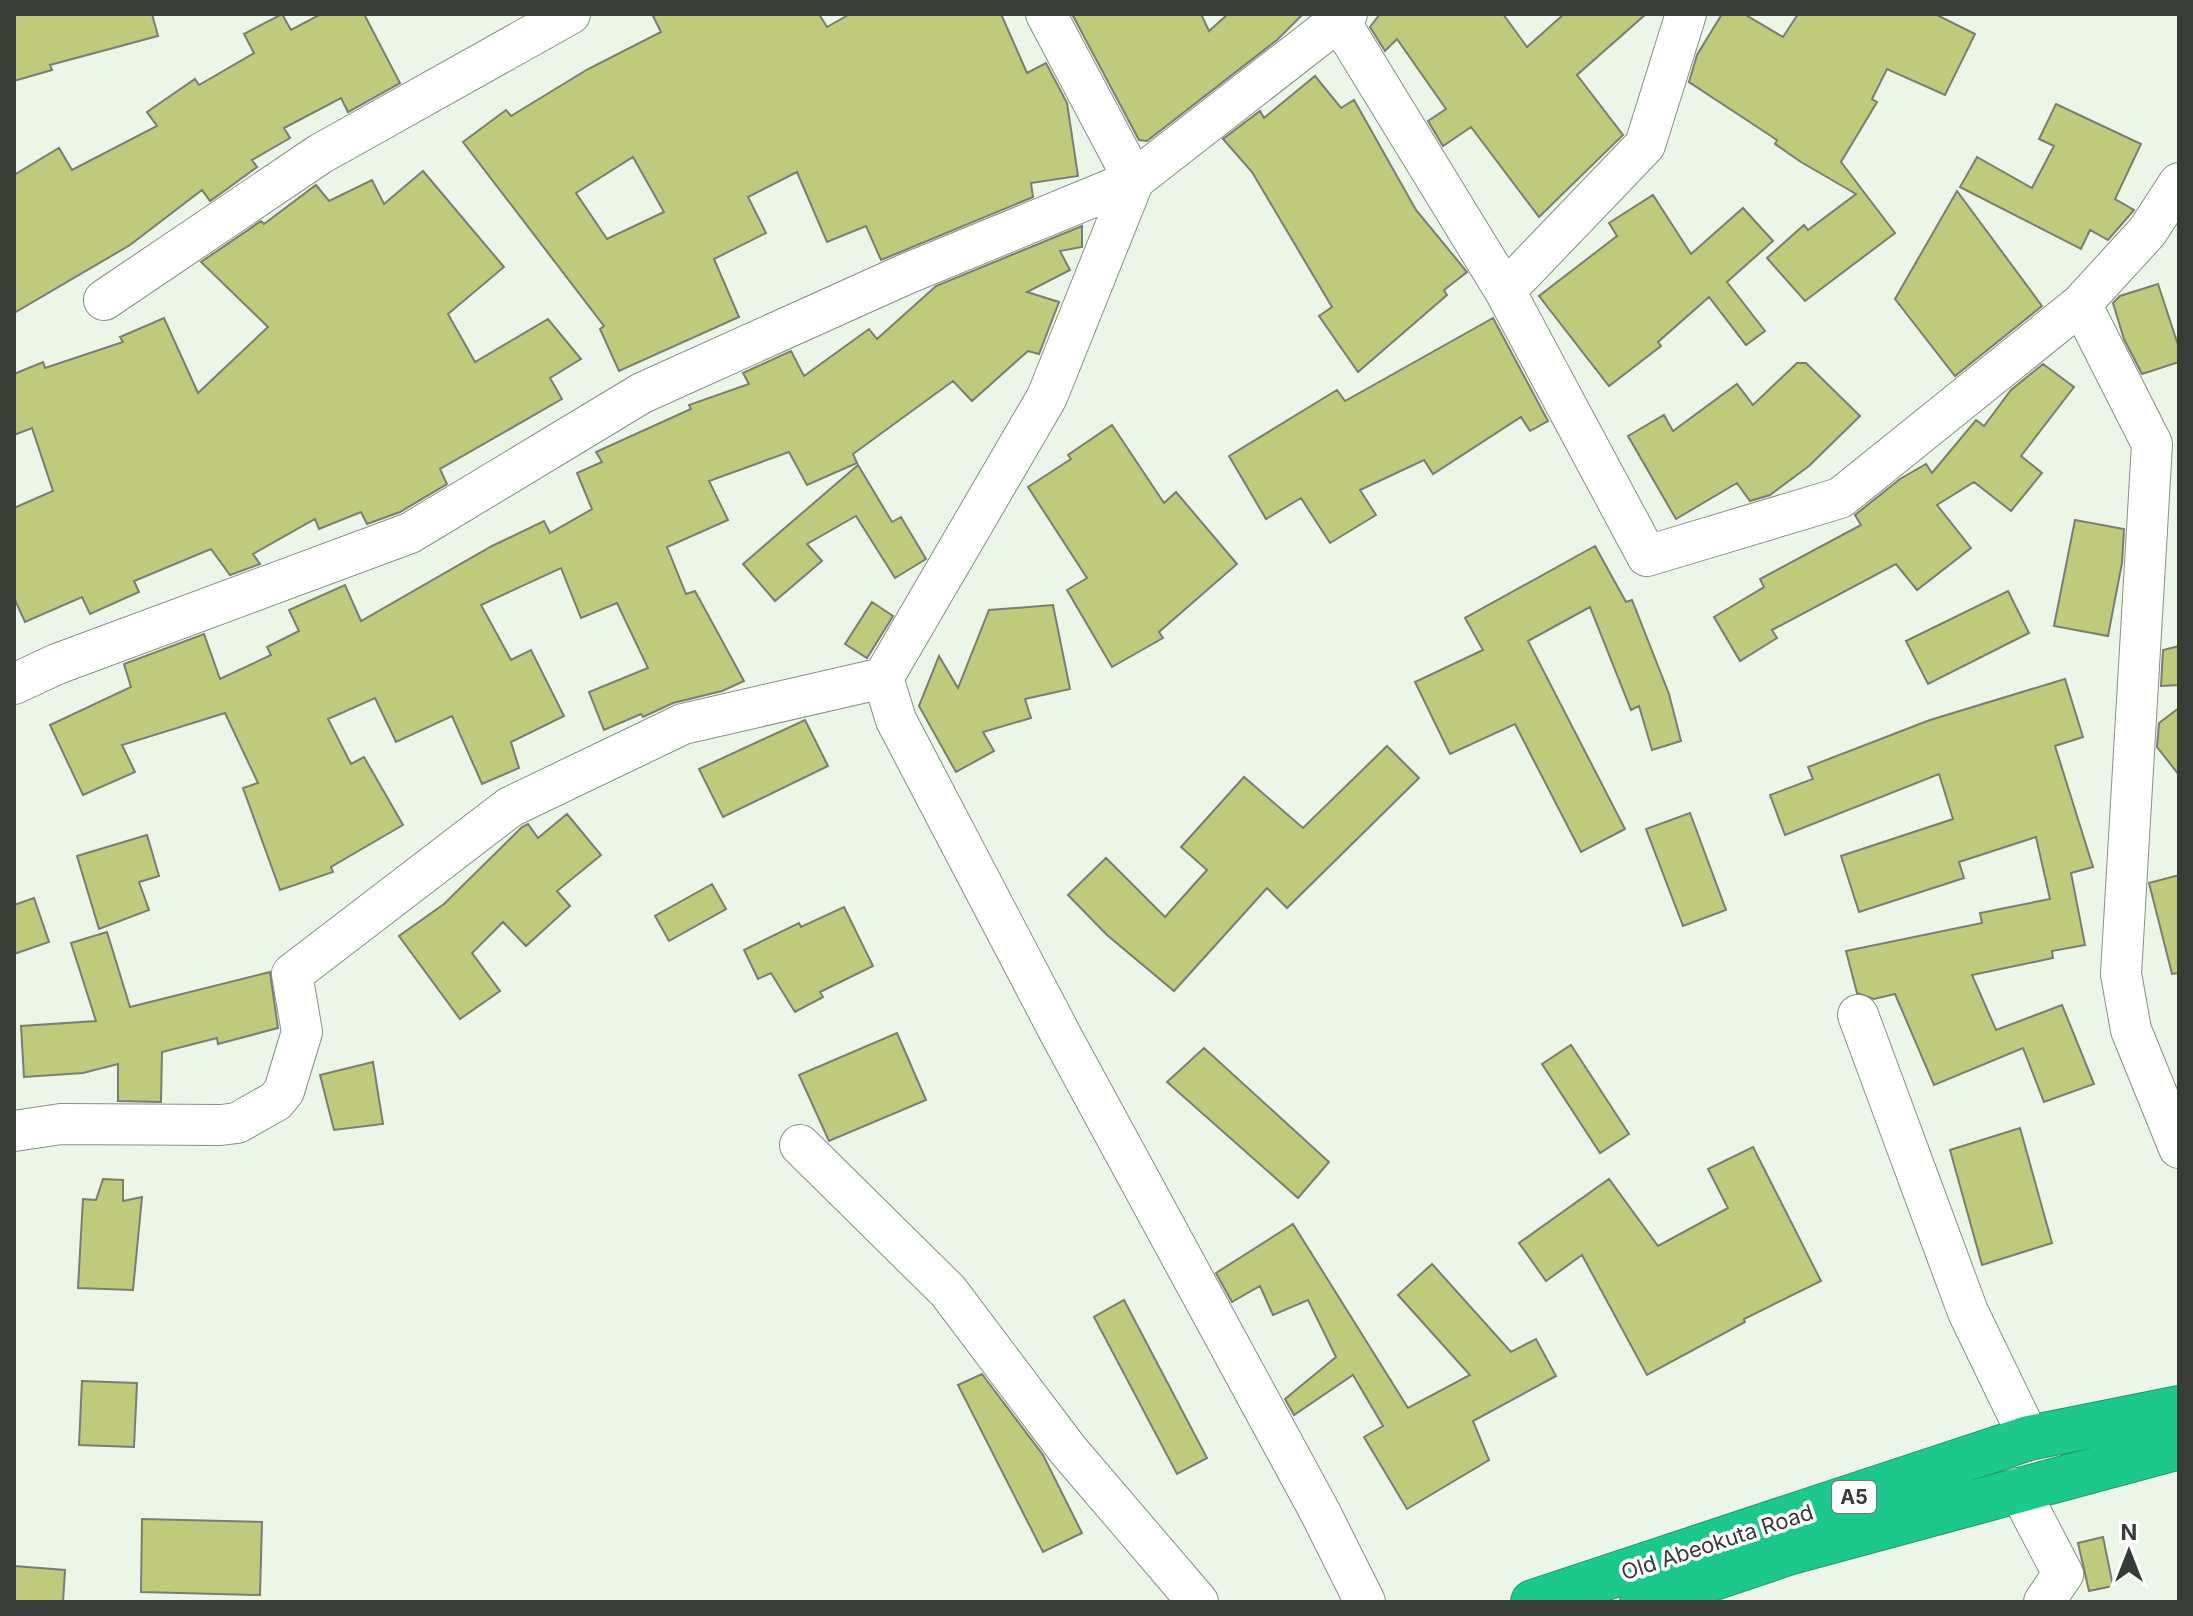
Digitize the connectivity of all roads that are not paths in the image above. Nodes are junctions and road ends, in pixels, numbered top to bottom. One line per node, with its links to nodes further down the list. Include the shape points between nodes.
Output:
1 (570, 14): 8 (street, via 320,154)
2 (1046, 14): 5 (street)
3 (1686, 14): 7 (street, via 1645,145)
4 (1343, 17): 5 (street); 7 (street)
5 (1134, 180): 10 (street, via 1047,397); 11 (street, via 906,274 642,393 410,533)
6 (2179, 183): 9 (street, via 2147,232)
7 (1505, 291): 9 (street, via 1647,556 1840,498)
8 (104, 300)
9 (2081, 304): 15 (street, via 2152,444 2121,974 2131,1030)
10 (883, 678): 13 (street, via 683,724 510,807 292,974 302,1032 284,1091 237,1123 61,1124); 21 (street, via 896,720)
11 (14, 684)
12 (1858, 1015): 17 (street, via 1968,1312)
13 (14, 1131)
14 (800, 1145): 20 (street, via 948,1291 1068,1450)
15 (2179, 1148)
16 (2179, 1408): 17 (highway, Old Abeokuta Road / A5)
17 (2029, 1438): 22 (highway, Old Abeokuta Road / A5)
18 (2179, 1447): 19 (highway, Old Abeokuta Road / A5)
19 (2018, 1488): 23 (highway, Old Abeokuta Road / A5, via 1791,1552); 24 (street, via 2063,1574)
20 (1198, 1602)
21 (1365, 1602)
22 (1533, 1602)
23 (1642, 1602)
24 (2044, 1602)

